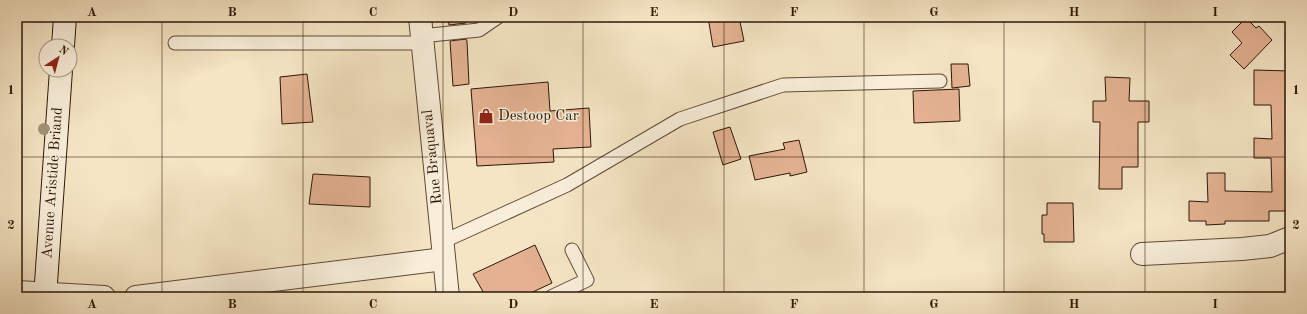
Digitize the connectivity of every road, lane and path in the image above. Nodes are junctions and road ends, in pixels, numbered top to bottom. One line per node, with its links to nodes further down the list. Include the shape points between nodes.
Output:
1 (65, 17): 4 (street)
2 (498, 17): 3 (lane, via 479,30)
3 (421, 32): 5 (lane); 10 (street, Rue Braquaval)
4 (64, 38)
5 (175, 43)
6 (60, 78): 13 (street, Avenue Aristide Briand)
7 (940, 81): 10 (lane, via 784,85 680,119 567,185)
8 (1290, 238): 11 (street, via 1270,246)
9 (572, 250): 17 (lane, via 587,280)
10 (443, 251): 15 (street); 16 (street, Rue Braquaval)
11 (1142, 254)
12 (17, 292): 13 (street)
13 (45, 295): 14 (street)
14 (104, 297)
15 (136, 297)
16 (448, 297)
17 (551, 297)

